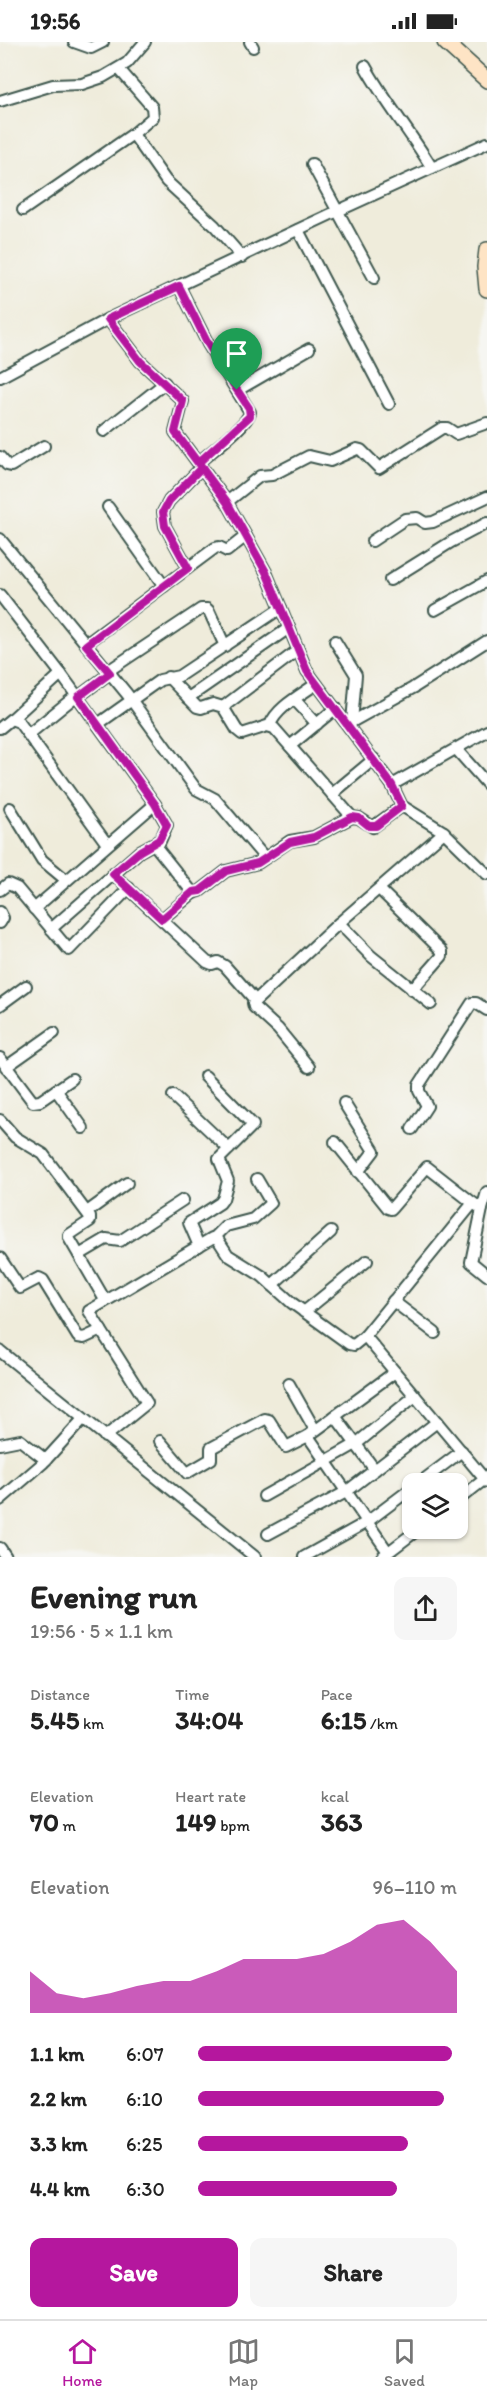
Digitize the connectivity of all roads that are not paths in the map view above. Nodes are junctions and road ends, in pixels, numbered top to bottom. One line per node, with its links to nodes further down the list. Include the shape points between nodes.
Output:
1 (74, 42): 2 (street, via 91,48)
2 (103, 42)
3 (445, 42): 7 (street)
4 (139, 45): 6 (street)
5 (365, 66): 12 (street)
6 (119, 69): 8 (street, via 82,84 53,85); 9 (street, via 154,112)
7 (487, 80)
8 (0, 101)
9 (133, 134): 13 (street); 17 (street, via 172,188 215,226)
10 (487, 143): 12 (street)
11 (312, 164): 14 (street)
12 (432, 168): 14 (street)
13 (23, 210)
14 (338, 211): 15 (street); 18 (street)
15 (298, 230): 17 (street); 26 (street)
16 (487, 255): 20 (street)
17 (242, 257): 19 (street)
18 (374, 278)
19 (179, 286): 21 (street); 25 (street)
20 (487, 289)
21 (108, 319): 23 (street); 24 (street, via 140,361)
22 (309, 349): 25 (street)
23 (0, 377)
24 (165, 383): 28 (street); 31 (street, via 183,401 175,432)
25 (237, 390): 31 (street, via 250,416)
26 (388, 404)
27 (487, 423): 33 (street, via 456,434 442,428 379,468 357,449 330,461 309,456 272,475 260,476)
28 (104, 431)
29 (44, 446): 30 (street, via 11,466)
30 (0, 457)
31 (200, 465): 33 (street); 39 (street, via 163,512 165,526)
32 (487, 497): 38 (street, via 433,522 405,519)
33 (227, 502): 36 (street)
34 (108, 507): 42 (street)
35 (487, 524): 40 (street)
36 (246, 536): 39 (street, via 227,551 215,548); 44 (street)
37 (0, 539): 49 (street)
38 (372, 541)
39 (188, 568): 42 (street)
40 (390, 580)
41 (487, 581): 45 (street)
42 (164, 586): 49 (street)
43 (0, 595): 53 (street)
44 (281, 608): 46 (street); 50 (street)
45 (435, 610)
46 (289, 628): 51 (street); 57 (street)
47 (335, 640): 63 (street, via 356,675)
48 (487, 641): 63 (street)
49 (86, 645): 52 (street)
50 (225, 646): 52 (street, via 209,611 201,609); 54 (street, via 179,676)
51 (298, 650): 55 (street); 60 (street)
52 (109, 672): 56 (street); 58 (street)
53 (61, 674): 56 (street); 62 (street)
54 (168, 677): 57 (street); 58 (street)
55 (316, 684): 59 (street); 61 (street)
56 (77, 696): 64 (street); 69 (street)
57 (188, 698): 60 (street, via 201,708 213,704)
58 (131, 700): 64 (street); 83 (street, via 196,789 215,799)
59 (295, 700): 65 (street); 66 (street, via 278,713)
60 (223, 707): 66 (street, via 242,734)
61 (336, 708): 63 (street); 65 (street)
62 (13, 718): 67 (street); 69 (street)
63 (350, 723): 72 (street)
64 (98, 724): 76 (street)
65 (317, 724): 70 (street)
66 (270, 726): 70 (street)
67 (0, 728)
68 (487, 730): 71 (street)
69 (28, 734): 82 (street)
70 (290, 746): 75 (street)
71 (456, 748): 73 (street); 74 (street)
72 (374, 759): 74 (street); 75 (street)
73 (487, 784)
74 (392, 785): 77 (street)
75 (332, 794): 79 (street)
76 (155, 804): 81 (street, via 167,825); 82 (street)
77 (402, 806): 79 (street, via 373,827); 80 (street)
78 (10, 808): 86 (street, via 42,860)
79 (352, 817): 83 (street, via 314,837 290,842)
80 (444, 832): 85 (street); 88 (street)
81 (159, 840): 84 (street); 90 (street, via 159,853)
82 (107, 844): 86 (street)
83 (265, 858): 90 (street, via 254,865 226,871)
84 (113, 874): 87 (street); 96 (street)
85 (487, 874)
86 (66, 880): 91 (street)
87 (129, 888): 93 (street); 96 (street, via 70,950)
88 (379, 889): 95 (street); 98 (street, via 442,951 442,956)
89 (0, 890): 91 (street, via 13,885)
90 (193, 892): 93 (street)
91 (34, 909): 96 (street)
92 (0, 912): 94 (street)
93 (162, 919): 100 (street, via 207,962 225,966)
94 (0, 923)
95 (339, 923): 98 (street); 100 (street)
96 (51, 929)
97 (26, 986): 99 (street)
98 (412, 990): 101 (street)
99 (2, 998)
100 (255, 1000): 105 (street, via 254,1007)
101 (431, 1004)
102 (487, 1010): 113 (street, via 472,1003 419,1085 428,1106)
103 (54, 1033): 104 (street)
104 (3, 1065): 108 (street, via 33,1102)
105 (309, 1067)
106 (205, 1076): 115 (street, via 253,1125)
107 (72, 1079): 108 (street)
108 (56, 1090): 112 (street)
109 (173, 1096): 115 (street)
110 (344, 1102): 116 (street, via 374,1151)
111 (0, 1120): 121 (street, via 15,1137 43,1154)
112 (83, 1128)
113 (412, 1128)
114 (335, 1142): 116 (street)
115 (229, 1149): 125 (street, via 219,1159 228,1181 222,1201 189,1223)
116 (358, 1172): 122 (street, via 389,1209 427,1167)
117 (257, 1179): 124 (street, via 271,1203 253,1219 226,1226)
118 (127, 1183): 121 (street)
119 (487, 1192): 122 (street)
120 (183, 1200): 126 (street, via 120,1240 106,1239)
121 (87, 1212): 126 (street, via 91,1219 69,1236)
122 (480, 1212): 129 (street, via 471,1262); 132 (street)
123 (331, 1232): 130 (street)
124 (215, 1237): 125 (street); 130 (street, via 228,1255)
125 (199, 1246): 131 (street)
126 (79, 1255): 131 (street)
127 (0, 1258): 134 (street, via 20,1288 39,1278 43,1280 78,1337)
128 (367, 1261): 133 (street)
129 (487, 1275)
130 (272, 1285): 133 (street)
131 (105, 1300): 134 (street, via 89,1311)
132 (393, 1301): 135 (street); 136 (street)
133 (304, 1312): 136 (street, via 351,1345)
134 (101, 1330): 145 (street, via 147,1404)
135 (435, 1333)
136 (365, 1336): 138 (street)
137 (0, 1351): 142 (street)
138 (395, 1372): 140 (street); 141 (street)
139 (289, 1384): 144 (street)
140 (415, 1396): 143 (street); 148 (street)
141 (335, 1416): 144 (street); 148 (street)
142 (83, 1419): 145 (street); 150 (street)
143 (437, 1422): 149 (street); 152 (street)
144 (312, 1433): 146 (street, via 286,1447 265,1419 211,1448 211,1459 188,1473); 151 (street)
145 (105, 1437): 166 (street)
146 (160, 1441)
147 (0, 1444): 150 (street, via 20,1440)
148 (356, 1444): 151 (street); 152 (street)
149 (462, 1451): 153 (street); 154 (street)
150 (46, 1460): 159 (street)
151 (326, 1461): 155 (street); 157 (street)
152 (375, 1470): 155 (street)
153 (433, 1473)
154 (486, 1481): 156 (street)
155 (346, 1492): 160 (street); 161 (street)
156 (468, 1493)
157 (264, 1496)
158 (402, 1496): 160 (street)
159 (0, 1500)
160 (367, 1522): 164 (street); 167 (street)
161 (268, 1534)
162 (406, 1539): 164 (street)
163 (0, 1548): 165 (street)
164 (385, 1555)
165 (6, 1557)
166 (255, 1557)
167 (304, 1557)

